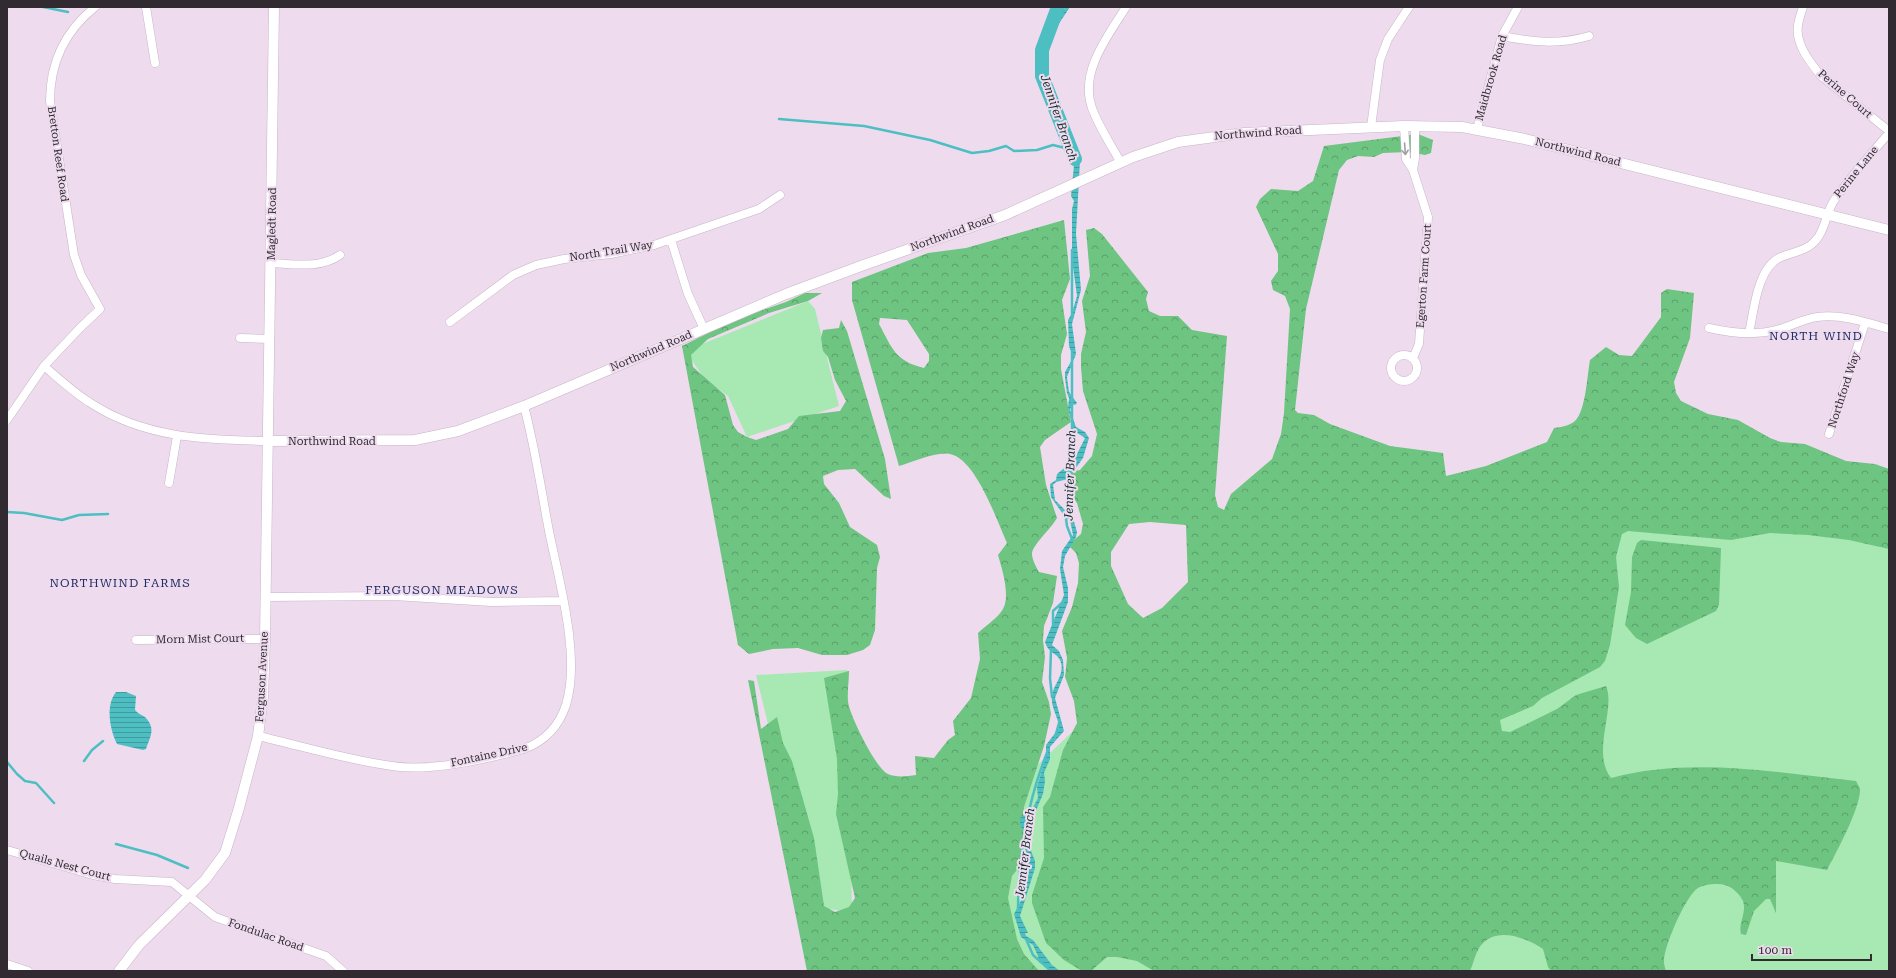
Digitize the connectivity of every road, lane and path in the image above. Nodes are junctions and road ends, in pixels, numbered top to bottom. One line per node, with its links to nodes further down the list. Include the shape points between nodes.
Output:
1 (95, 7): 33 (street, Bretton Reef Road, via 70,33 58,54 51,78 50,101 74,255 81,275 100,309)
2 (146, 7): 10 (street)
3 (274, 7): 23 (street, Magledt Road)
4 (1126, 7): 16 (street, via 1092,67 1090,84 1092,107)
5 (1409, 7): 13 (street, via 1388,39 1380,60)
6 (1518, 7): 8 (street, Maidbrook Road)
7 (1803, 7): 15 (street, Perine Court, via 1797,33 1800,44 1813,66 1821,76)
8 (1502, 36): 9 (street, via 1543,43); 14 (street, Maidbrook Road)
9 (1589, 36)
10 (155, 64)
11 (1404, 126): 12 (street, Northwind Road); 13 (street, Northwind Road); 17 (street, Egerton Farm Court, one-way to 17, via 1406,159)
12 (1415, 126): 14 (street, Northwind Road); 17 (street, Egerton Farm Court)
13 (1371, 127): 16 (street, Northwind Road, via 1244,133 1200,138 1166,144)
14 (1477, 129): 19 (street, Northwind Road)
15 (1889, 132): 19 (street, Perine Lane, via 1834,200)
16 (1121, 163): 27 (street, Northwind Road, via 984,223 824,279)
17 (1413, 170): 32 (street, Egerton Farm Court, via 1428,217 1428,231 1419,344)
18 (780, 194): 21 (street, North Trail Way, via 758,209)
19 (1826, 214): 20 (street, Northwind Road); 29 (street, Perine Lane, via 1817,240 1810,246 1777,259 1766,270 1761,280)
20 (1889, 230)
21 (671, 240): 24 (street, North Trail Way, via 638,249 536,265 513,275); 27 (street, via 688,294)
22 (340, 255): 23 (street, via 317,264)
23 (271, 263): 31 (street, Magledt Road)
24 (450, 322)
25 (1865, 323): 28 (street); 29 (street, via 1849,318 1817,317 1776,330); 36 (street, Northford Way)
26 (1709, 328): 29 (street, via 1737,334)
27 (704, 329): 34 (street, Northwind Road)
28 (1889, 329)
29 (1749, 333)
30 (240, 338): 31 (street)
31 (270, 339): 38 (street, Magledt Road)
32 (1413, 358)
33 (44, 366): 35 (street); 37 (street, Northwind Road, via 79,396 111,416 142,428)
34 (524, 406): 38 (street, Northwind Road, via 458,432 425,439); 41 (street, Fontaine Drive)
35 (7, 420)
36 (1830, 434)
37 (177, 436): 38 (street, Northwind Road); 39 (street)
38 (267, 441): 40 (street, Ferguson Avenue)
39 (169, 483)
40 (265, 597): 41 (street, via 394,596 491,602); 42 (street, Ferguson Avenue)
41 (563, 601): 44 (street, Fontaine Drive, via 569,631 570,655 566,704 554,729 537,744 506,754 416,767 392,766)
42 (264, 639): 43 (street, Morn Mist Court); 44 (street, Ferguson Avenue, via 263,697)
43 (136, 640)
44 (258, 736): 46 (street, Ferguson Avenue, via 225,853)
45 (7, 850): 46 (street, Quails Nest Court, via 93,875 131,880 166,880 178,886)
46 (190, 897): 49 (street, Ferguson Avenue, via 139,945); 50 (street, Fondulac Road, via 215,917 318,953 333,961)
47 (7, 964): 48 (street)
48 (28, 971)
49 (118, 971)
50 (343, 971)

